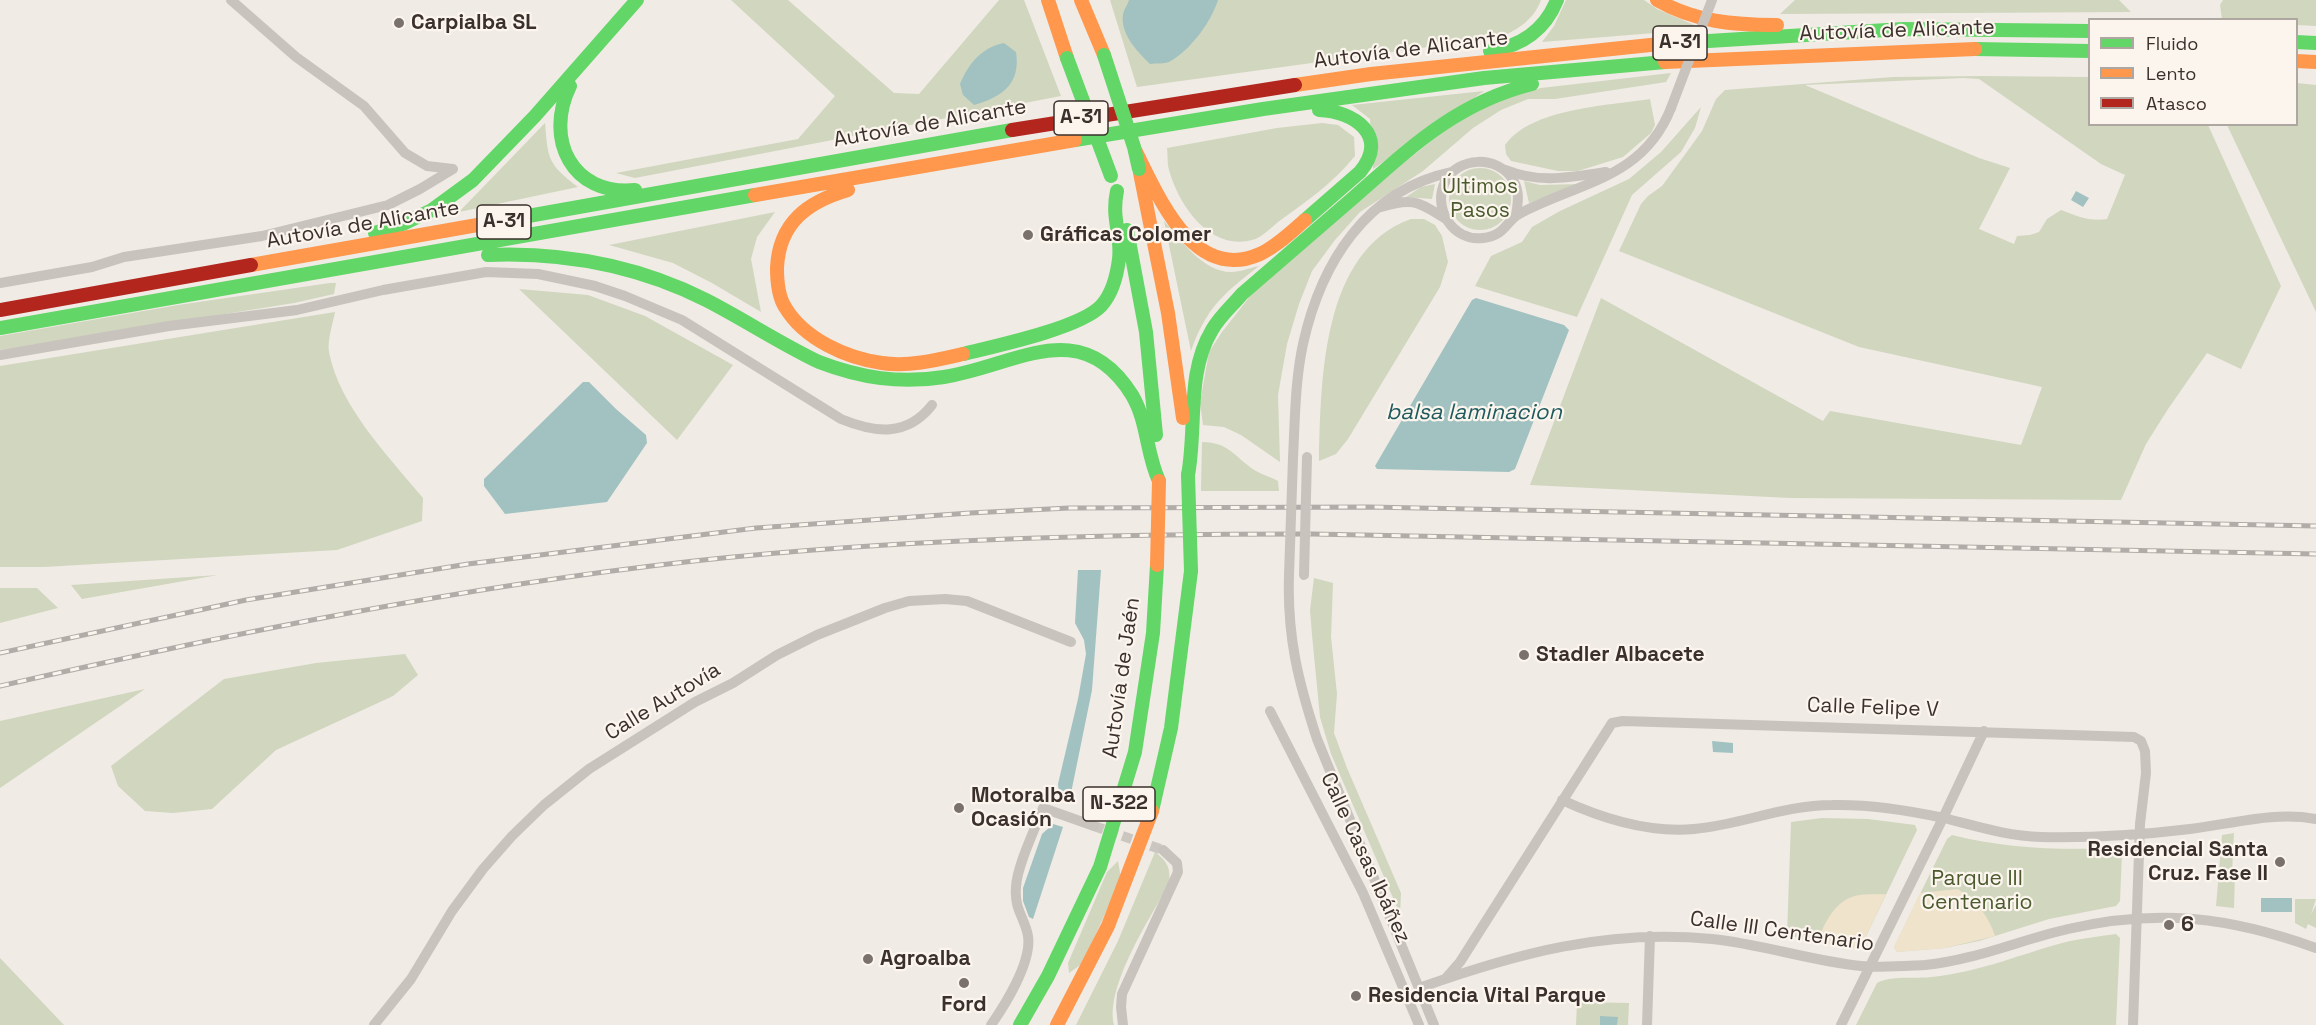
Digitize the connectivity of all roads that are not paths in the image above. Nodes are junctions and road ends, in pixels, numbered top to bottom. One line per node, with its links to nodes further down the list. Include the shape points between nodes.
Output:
1 (231, 0): 35 (street, via 296,57 364,106 405,153 427,166 453,169 388,205 262,236 124,257)
2 (637, 0): 17 (highway)
3 (1040, 0): 14 (highway)
4 (1048, 0): 14 (highway, N-322)
5 (1081, 0): 11 (highway, N-322)
6 (1090, 0): 11 (highway)
7 (1557, 0): 20 (highway, via 1545,24 1532,36 1506,49 1476,53)
8 (1657, 0): 10 (highway, via 1682,14 1716,23 1866,24)
9 (1712, 0): 26 (street, bridge, via 1658,136 1648,148)
10 (1903, 29): 12 (highway, Autovía de Alicante / A-31); 20 (highway, Autovía de Alicante / A-31, via 1654,44)
11 (1093, 31): 23 (highway, N-322, bridge)
12 (2088, 31)
13 (2298, 42): 15 (highway)
14 (1063, 43): 29 (highway, N-322, bridge)
15 (2316, 44)
16 (2088, 51): 21 (highway, Autovía de Alicante / A-31, via 2002,48 1872,52)
17 (590, 55): 28 (highway, via 563,98 557,120 560,145 573,168 607,189 628,191 664,185); 34 (highway, via 491,163 450,199 400,226 341,243)
18 (2298, 60): 19 (highway)
19 (2316, 62)
20 (1457, 64): 28 (highway, Autovía de Alicante / A-31, via 1099,115)
21 (1588, 67): 22 (highway, Autovía de Alicante / A-31); 41 (highway, via 1489,96 1456,115 1242,294 1209,334 1198,363)
22 (1263, 109): 23 (highway, via 1287,114 1321,109 1342,111 1358,119 1368,131 1372,147 1365,166 1352,180 1279,241 1262,253 1242,259 1226,259 1206,252 1185,235 1159,197); 24 (highway, Autovía de Alicante / A-31)
23 (1134, 147): 41 (highway, N-322, bridge, via 1171,333)
24 (928, 166): 29 (highway, via 905,178 812,202 794,217 782,237 777,284 784,307 796,322 845,355 904,365 923,362 1013,340 1084,317 1099,308 1109,296 1120,250 1113,210); 33 (highway, Autovía de Alicante / A-31)
25 (1504, 169): 26 (street, via 1546,179); 27 (street, via 1472,161); 31 (street, via 1514,180 1519,198)
26 (1615, 170): 31 (street)
27 (1452, 172): 30 (street, Calle Casas Ibáñez, via 1404,188); 32 (street, via 1441,199)
28 (688, 189): 34 (highway, Autovía de Alicante / A-31)
29 (1117, 190): 42 (highway, N-322, via 1146,333)
30 (1377, 207): 32 (street, via 1403,201 1419,203); 59 (street, Calle Casas Ibáñez, bridge, via 1345,243 1327,273 1303,346 1296,400 1288,611 1292,648 1317,739)
31 (1516, 215): 32 (street, via 1499,233 1482,238 1468,237)
32 (1446, 219)
33 (430, 253): 37 (highway, Autovía de Alicante / A-31); 42 (highway, via 457,257 512,253 568,257 613,266 661,280 821,363 861,376 892,380 930,378 972,371 1034,351 1064,347 1087,353 1109,367 1136,400 1147,432 1151,465)
34 (320, 254): 36 (highway, Autovía de Alicante / A-31)
35 (0, 284)
36 (0, 310)
37 (0, 328)
38 (0, 355): 39 (street, via 169,326 297,310 486,272 511,272 595,286 656,308 860,427 902,427 922,418)
39 (932, 405)
40 (1307, 457): 43 (street, bridge)
41 (1188, 475): 53 (highway, N-322, bridge, via 1191,571 1173,715 1161,780)
42 (1159, 481): 62 (highway, Autovía de Jaén / N-322, bridge, via 1153,633 1135,752 1088,895)
43 (1304, 575)
44 (1071, 642): 60 (street, Calle Autovía, via 968,602 945,599 885,608 777,655 589,769 544,805 483,869 411,979)
45 (1270, 711): 66 (street, Calle Casas Ibáñez, via 1363,893)
46 (1984, 731): 47 (street, Calle Felipe V, via 1623,721 1612,723); 48 (street); 51 (street, Calle Felipe V, via 2134,737 2141,741 2146,773)
47 (1562, 800): 48 (street, via 1613,820 1650,827 1693,829 1776,811 1830,805 1885,807); 58 (street)
48 (1944, 818): 51 (street, via 1993,832 2039,837); 57 (street)
49 (2316, 819): 51 (street, via 2259,818)
50 (1094, 826): 61 (street, via 1043,808 1016,884 1018,912 1028,936 1027,956)
51 (2139, 834): 54 (street)
52 (1162, 850): 65 (street, via 1177,863 1178,872 1122,994)
53 (1113, 916): 63 (highway, N-322); 64 (highway)
54 (2137, 918): 56 (street, Calle III Centenario, via 2220,921); 57 (street, Calle III Centenario, via 2067,929 1967,959); 70 (street)
55 (1650, 936): 57 (street, Calle III Centenario, via 1742,943); 58 (street, Calle III Centenario, via 1576,943 1511,957); 68 (street)
56 (2316, 948)
57 (1870, 966): 69 (street)
58 (1446, 978): 59 (street, Calle III Centenario)
59 (1419, 988): 67 (street, Calle Casas Ibáñez)
60 (374, 1025)
61 (991, 1025)
62 (1020, 1025)
63 (1057, 1025)
64 (1070, 1025)
65 (1123, 1025)
66 (1419, 1025)
67 (1434, 1025)
68 (1647, 1025)
69 (1841, 1025)
70 (2133, 1025)

